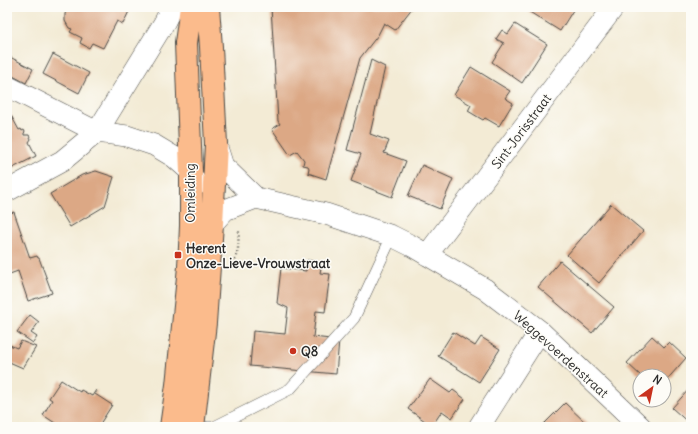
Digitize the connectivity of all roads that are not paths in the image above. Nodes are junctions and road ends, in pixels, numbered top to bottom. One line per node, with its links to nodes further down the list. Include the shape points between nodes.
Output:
1 (172, 7): 6 (street)
2 (191, 7): 8 (main road, Omleiding, via 186,43)
3 (208, 7): 7 (main road, Omleiding)
4 (614, 7): 13 (street, Sint-Jorisstraat)
5 (7, 86): 6 (street)
6 (97, 132): 8 (street, via 127,136 154,145 174,157); 9 (street, via 62,161)
7 (216, 144): 10 (street, via 224,166); 11 (main road, Omleiding)
8 (191, 172): 11 (street); 15 (main road, Omleiding, via 189,266)
9 (7, 192)
10 (256, 198): 11 (street, via 225,210); 12 (street, Weggevoerdenstraat, via 326,214)
11 (212, 224): 16 (main road, Omleiding, via 205,323)
12 (392, 236): 13 (street, Weggevoerdenstraat); 17 (lane, via 354,318 290,390 214,427)
13 (427, 255): 14 (street, Weggevoerdenstraat, via 486,289)
14 (540, 331): 18 (street); 19 (street, Weggevoerdenstraat)
15 (171, 427)
16 (193, 427)
17 (208, 427)
18 (479, 427)
19 (641, 427)

